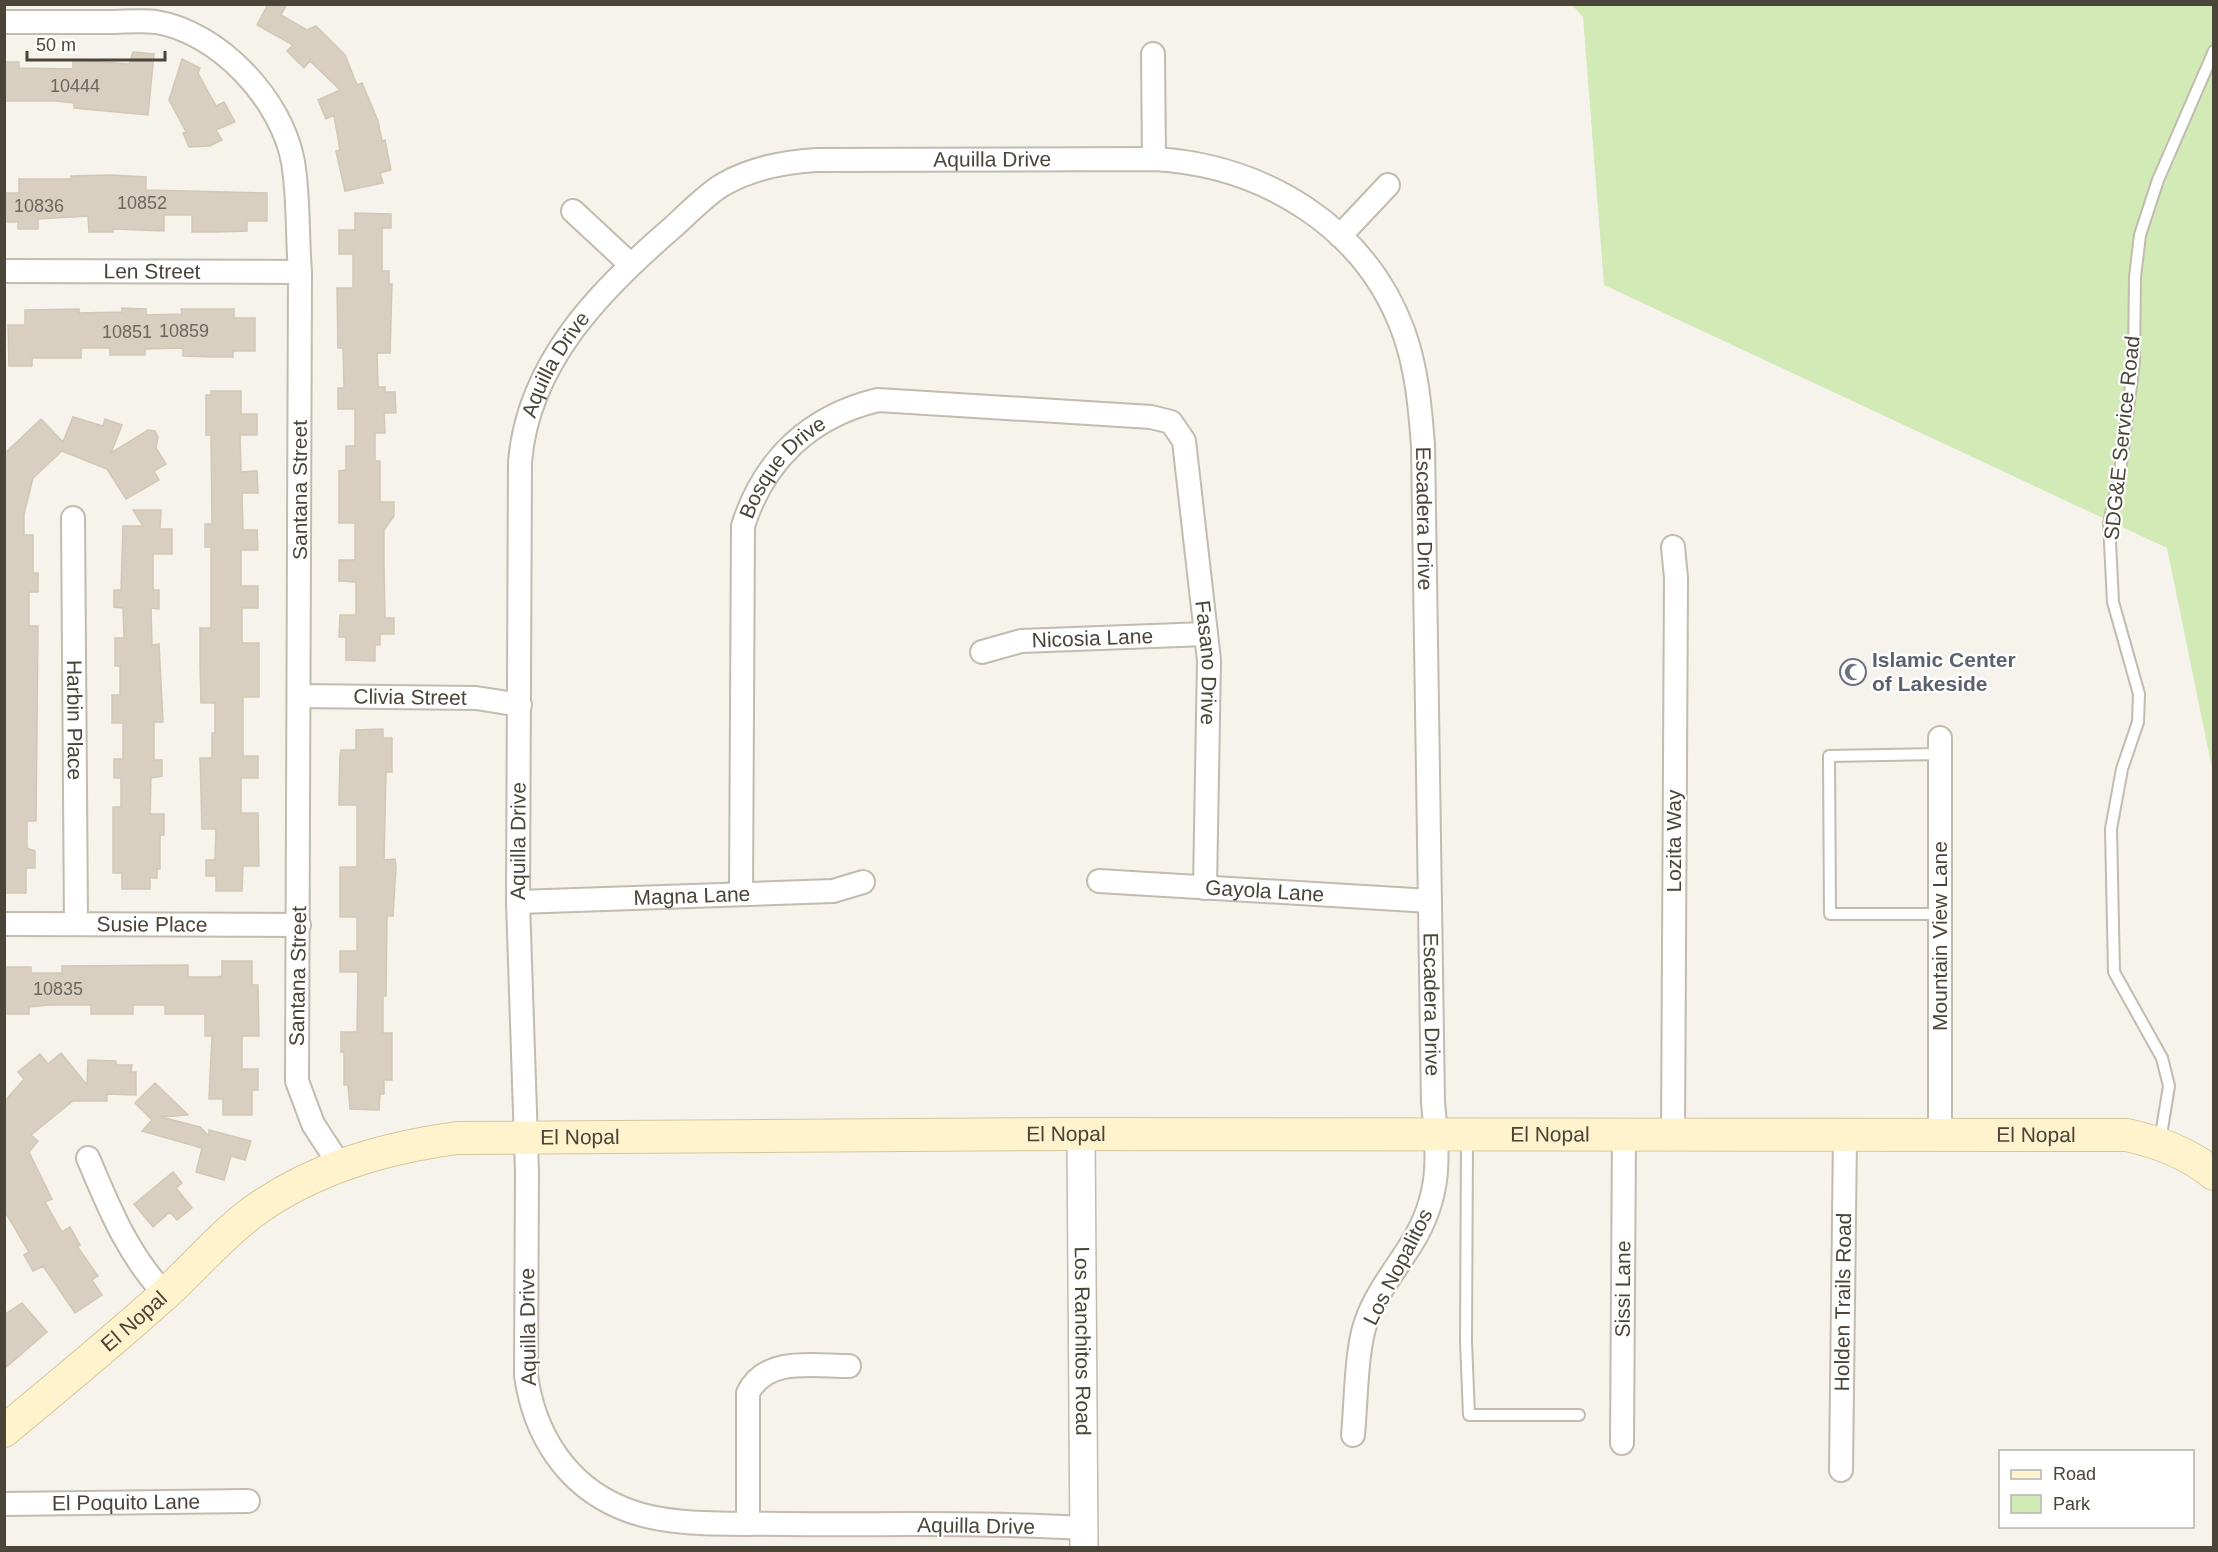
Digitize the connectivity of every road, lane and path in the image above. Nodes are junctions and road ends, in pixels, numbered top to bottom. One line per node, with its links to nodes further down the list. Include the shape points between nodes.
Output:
1 (4, 22): 10 (street, Santana Street, via 155,22 199,39 237,66 266,98 285,134 293,162)
2 (2214, 51): 36 (lane, SDG&E Service Road, via 2158,180 2140,235 2135,277 2134,362 2120,472 2109,523 2113,602 2139,694 2138,722 2122,769 2111,829 2114,972 2162,1058 2169,1086)
3 (1153, 54): 4 (street)
4 (1154, 159): 7 (street, Escadera Drive, via 1206,164 1255,179 1300,203); 8 (street, Aquilla Drive, via 783,163 722,185)
5 (1388, 185): 7 (street)
6 (573, 211): 8 (street)
7 (1340, 236): 23 (street, Escadera Drive, via 1380,284 1392,307 1410,351 1418,395 1423,445)
8 (630, 264): 17 (street, Aquilla Drive, via 555,354 526,420 520,462)
9 (4, 271): 10 (street, Len Street)
10 (300, 272): 16 (street, Santana Street)
11 (1184, 441): 14 (street, Fasano Drive); 22 (street, Bosque Drive, via 1171,422 1151,417 878,400 823,420 791,443 766,473 743,525)
12 (73, 518): 27 (street, Harbin Place)
13 (1673, 547): 33 (street, Lozita Way)
14 (1206, 634): 15 (street, Nicosia Lane, via 1021,641); 21 (street, Fasano Drive, via 1209,660)
15 (982, 652)
16 (299, 696): 17 (street, Clivia Street, via 476,698); 28 (street, Santana Street)
17 (520, 705): 24 (street, Aquilla Drive)
18 (1940, 746): 25 (street, Mountain View Lane); 25 (lane, via 1829,756 1830,914)
19 (1099, 881): 21 (street, Gayola Lane)
20 (863, 882): 22 (street, Magna Lane, via 833,891)
21 (1205, 888): 23 (street, Gayola Lane)
22 (741, 894): 24 (street, Magna Lane)
23 (1430, 901): 31 (street, Escadera Drive, via 1433,1103)
24 (518, 902): 35 (street, Aquilla Drive)
25 (1940, 914): 29 (street, Mountain View Lane)
26 (4, 924): 27 (street, Susie Place)
27 (76, 924): 28 (street, Susie Place)
28 (299, 925): 38 (street, Santana Street, via 297,1081 313,1124)
29 (1940, 1133): 34 (main road, El Nopal); 36 (main road, El Nopal, via 2127,1136)
30 (1082, 1134): 31 (main road, El Nopal); 35 (main road, El Nopal); 50 (street, Los Ranchitos Road)
31 (1452, 1135): 32 (main road, El Nopal); 42 (lane, via 1469,1415); 44 (street, Los Nopalitos, via 1429,1211 1365,1323)
32 (1624, 1135): 33 (main road, El Nopal); 45 (street, Sissi Lane)
33 (1673, 1135): 34 (main road, El Nopal)
34 (1845, 1135): 46 (street, Holden Trails Road)
35 (524, 1137): 38 (main road, El Nopal, via 457,1138 413,1144); 49 (street, Aquilla Drive, via 526,1375 534,1414 551,1449 590,1490 623,1509 660,1519)
36 (2160, 1142): 39 (main road, El Nopal)
37 (88, 1158): 40 (street, via 127,1247)
38 (339, 1164): 40 (main road, El Nopal, via 254,1211)
39 (2214, 1174)
40 (165, 1294): 43 (main road, El Nopal)
41 (849, 1366): 49 (street, via 782,1366 754,1380 748,1393)
42 (1579, 1414)
43 (4, 1431)
44 (1353, 1435)
45 (1622, 1443)
46 (1841, 1470)
47 (248, 1501): 48 (street, El Poquito Lane)
48 (4, 1504)
49 (748, 1524): 50 (street, Aquilla Drive)
50 (1084, 1538)

